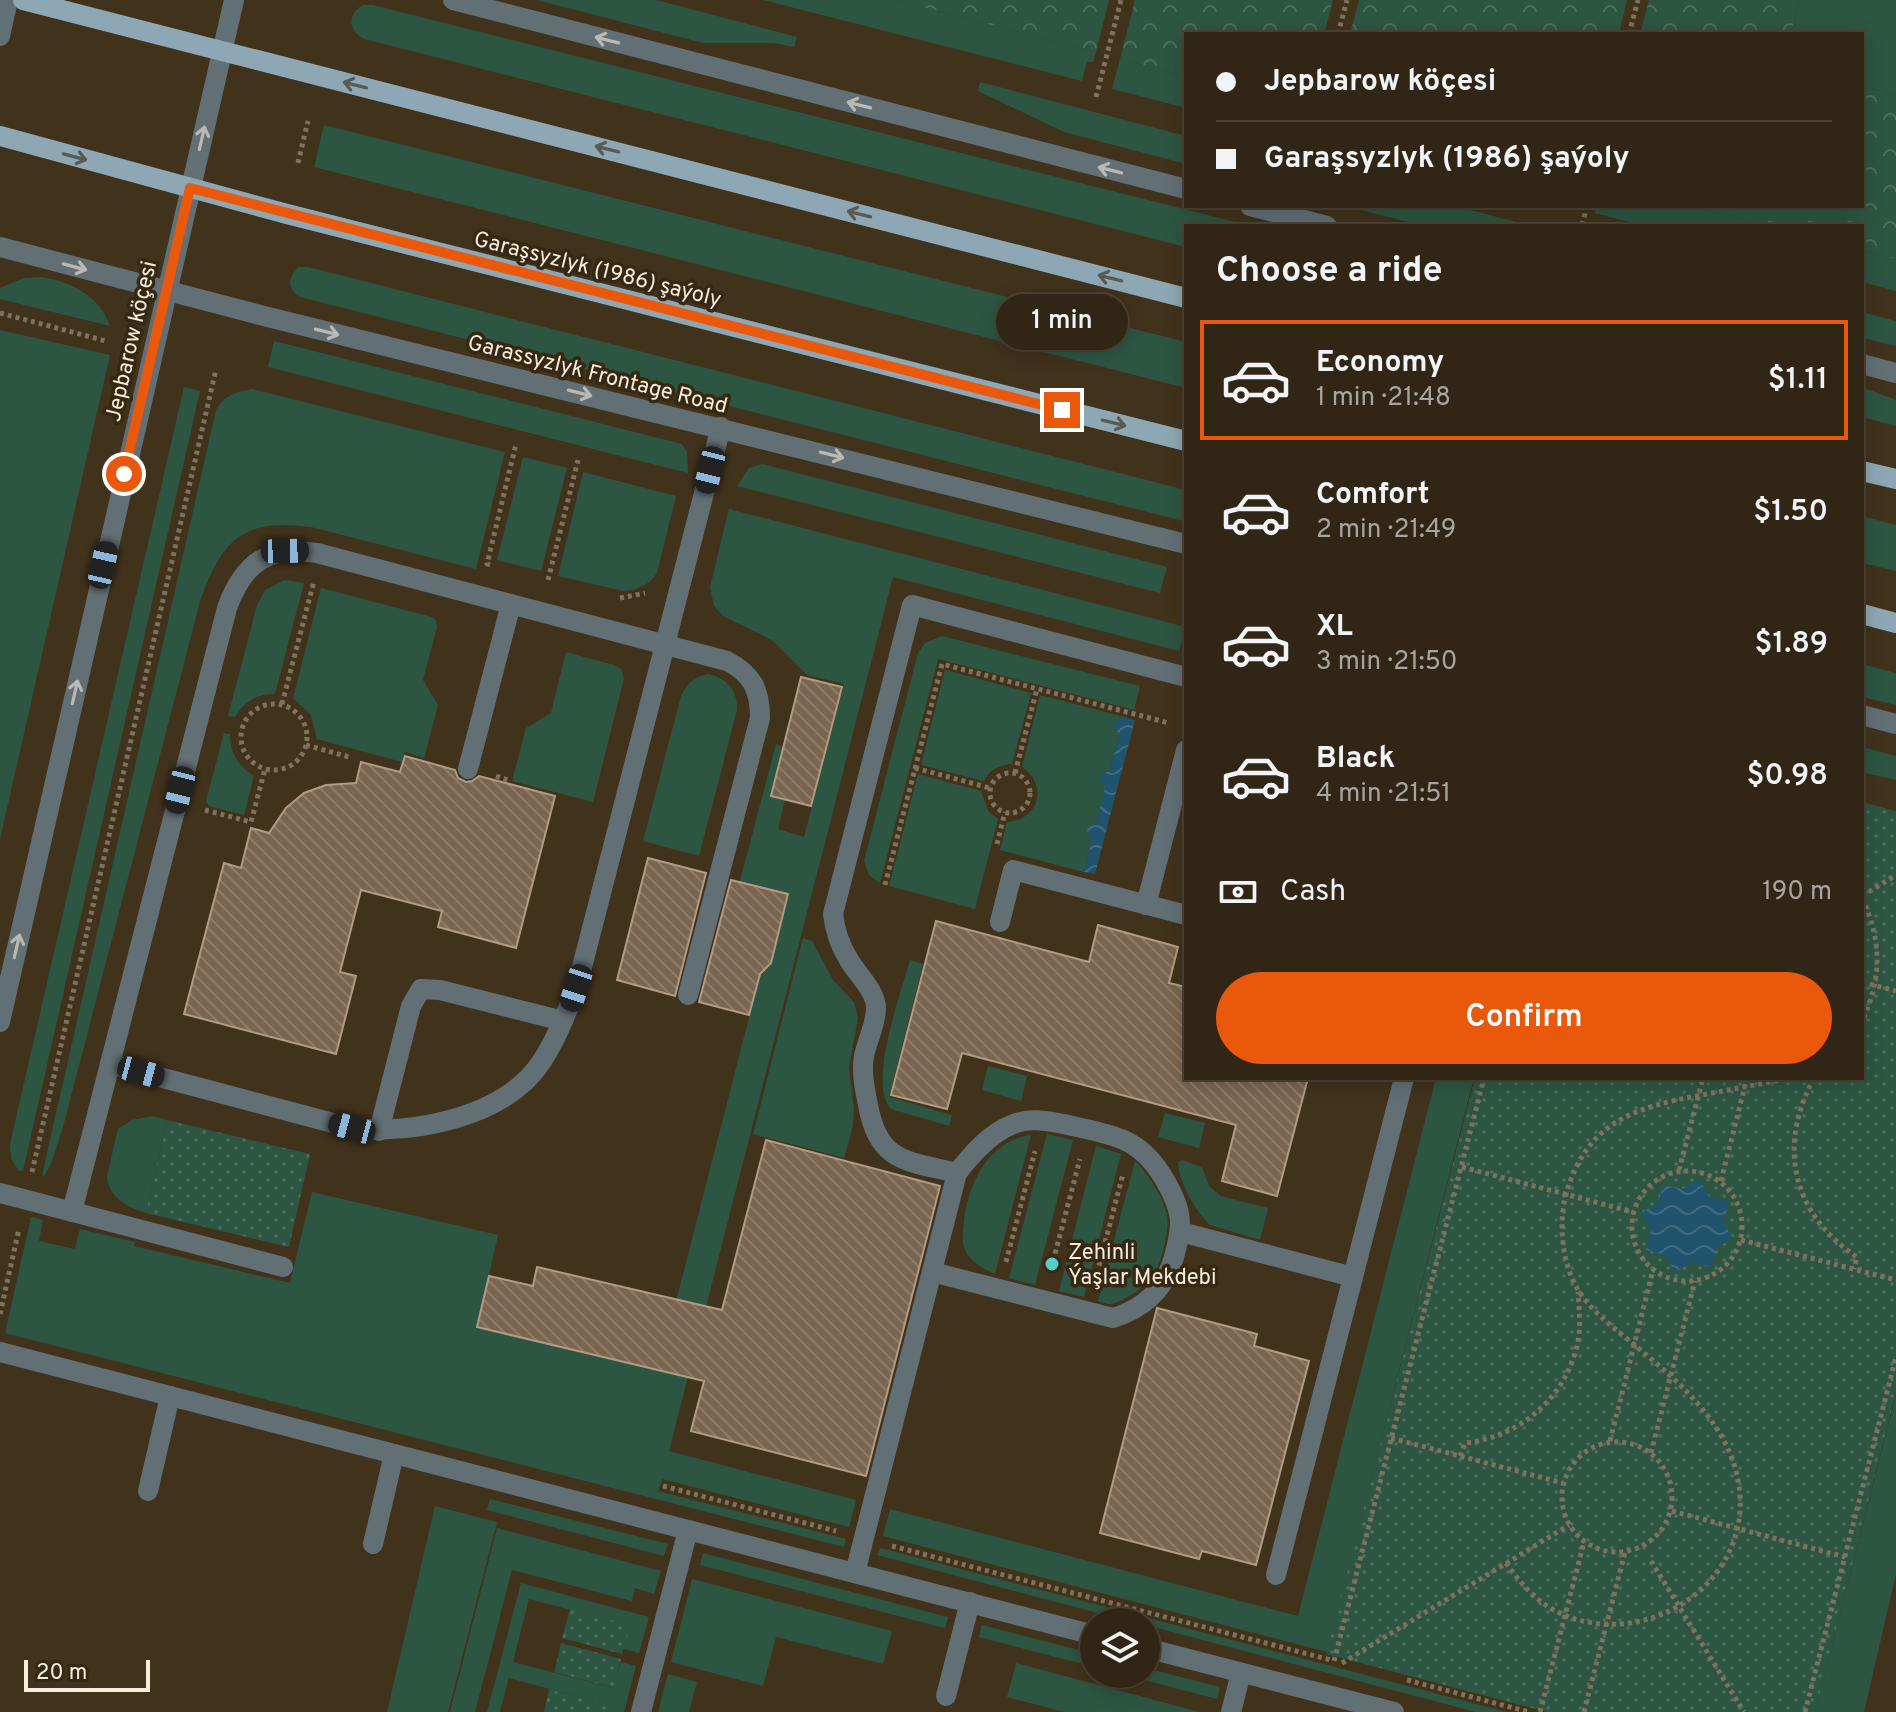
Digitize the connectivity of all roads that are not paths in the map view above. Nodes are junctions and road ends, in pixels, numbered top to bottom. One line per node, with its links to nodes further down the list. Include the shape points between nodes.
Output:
1 (8, 0): 5 (street)
2 (23, 0): 6 (main road)
3 (234, 0): 6 (street, Jepbarow köçesi)
4 (453, 0): 9 (street, one-way to 4)
5 (0, 36)
6 (222, 51): 8 (street, Jepbarow köçesi, one-way to 6); 14 (main road, one-way to 6)
7 (0, 136): 8 (main road, Garaşsyzlyk (1986) şaýoly, one-way to 8)
8 (190, 188): 13 (street, Jepbarow köçesi); 18 (main road, Garaşsyzlyk (1986) şaýoly, one-way to 18)
9 (1184, 188)
10 (1258, 208): 11 (street)
11 (1319, 224)
12 (0, 247): 13 (street, Garassyzlyk Frontage Road, one-way to 13)
13 (166, 291): 17 (street, Garassyzlyk Frontage Road, one-way to 17); 36 (street, Jepbarow köçesi, one-way to 13)
14 (1184, 297)
15 (1864, 365): 16 (street)
16 (1896, 373)
17 (721, 427): 21 (street, Garassyzlyk Frontage Road, one-way to 21); 25 (street)
18 (1184, 440)
19 (1864, 471): 20 (main road)
20 (1896, 479)
21 (1184, 543)
22 (511, 604): 25 (street); 30 (street); 37 (street, via 301,551 271,555 248,569 227,608)
23 (1864, 615): 24 (main road)
24 (1896, 623)
25 (666, 644): 34 (street, via 743,669 760,699 760,718); 35 (street, via 581,971)
26 (1184, 676): 40 (street, via 912,605 833,914 835,932 877,1007 863,1073 878,1140 903,1159)
27 (1864, 716): 28 (street)
28 (1896, 724)
29 (1184, 758): 31 (street)
30 (468, 769)
31 (1146, 905): 32 (street); 33 (street, via 1013,870)
32 (1184, 914)
33 (1000, 922)
34 (688, 995)
35 (563, 1021): 39 (street, via 541,1064 496,1100 437,1124); 39 (street, via 421,989 411,1006)
36 (0, 1022)
37 (110, 1064): 39 (street); 42 (street)
38 (1403, 1080): 46 (street)
39 (379, 1131)
40 (957, 1173): 43 (street, via 1011,1125 1042,1121 1088,1130 1131,1144 1154,1161 1177,1203); 45 (street)
41 (0, 1193): 42 (street)
42 (72, 1212): 44 (street)
43 (1181, 1232): 45 (street, via 1160,1290 1119,1316 1106,1318); 46 (street)
44 (283, 1267)
45 (932, 1272): 53 (street)
46 (1353, 1277): 54 (street)
47 (0, 1352): 48 (street)
48 (170, 1396): 49 (street); 50 (street)
49 (394, 1454): 51 (street); 52 (street)
50 (148, 1491)
51 (688, 1530): 53 (street); 60 (street)
52 (373, 1544)
53 (855, 1573): 55 (street)
54 (1276, 1575)
55 (970, 1602): 56 (street); 59 (street)
56 (1080, 1631)
57 (1160, 1652): 58 (street)
58 (1241, 1673): 61 (street); 62 (street)
59 (946, 1696)
60 (641, 1712)
61 (1231, 1712)
62 (1394, 1712)

